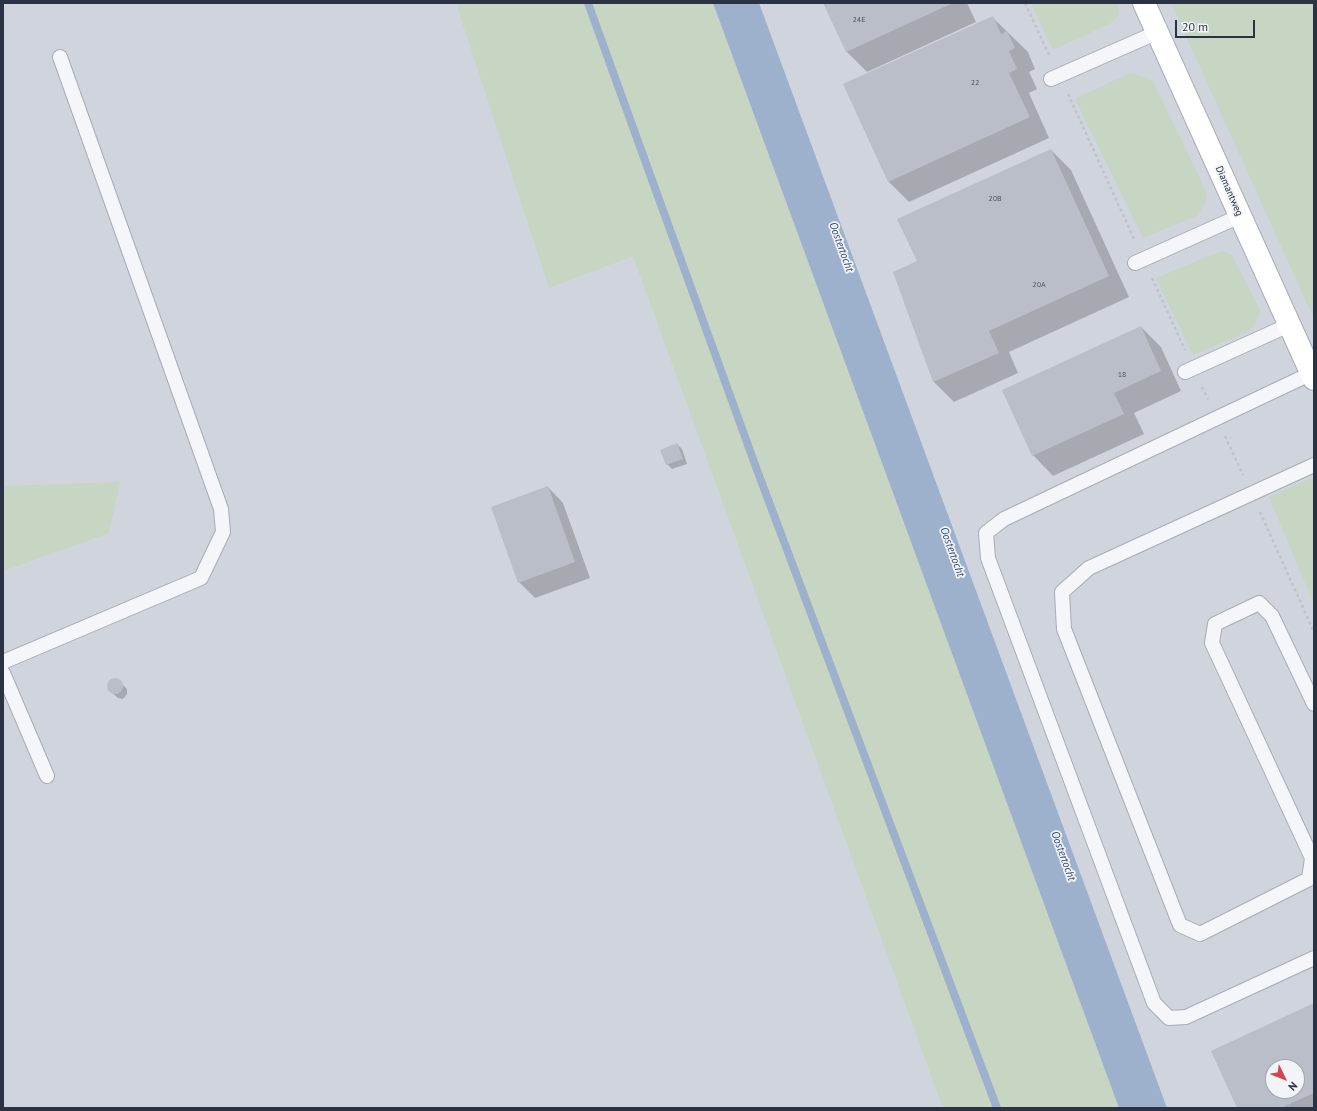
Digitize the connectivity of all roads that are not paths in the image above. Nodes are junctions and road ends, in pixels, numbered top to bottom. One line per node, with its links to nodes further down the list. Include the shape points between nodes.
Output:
1 (1144, 3): 2 (street, Diamantweg)
2 (1158, 32): 4 (lane); 5 (street, Diamantweg)
3 (60, 57): 11 (lane, via 221,509 223,532 201,578)
4 (1055, 77)
5 (1240, 216): 6 (lane); 7 (street, Diamantweg)
6 (1139, 262)
7 (1289, 325): 8 (lane); 9 (street, Diamantweg)
8 (1189, 370)
9 (1313, 376): 15 (lane, via 1216,418 1004,519 986,533 988,558 1154,1003 1169,1018 1186,1017)
10 (1314, 465): 13 (lane, via 1089,568 1062,592 1064,629 1180,925 1200,934 1309,879 1312,858 1212,643 1215,624 1259,603 1272,616)
11 (3, 662)
12 (3, 673): 14 (lane)
13 (1314, 704)
14 (46, 776)
15 (1314, 958)

